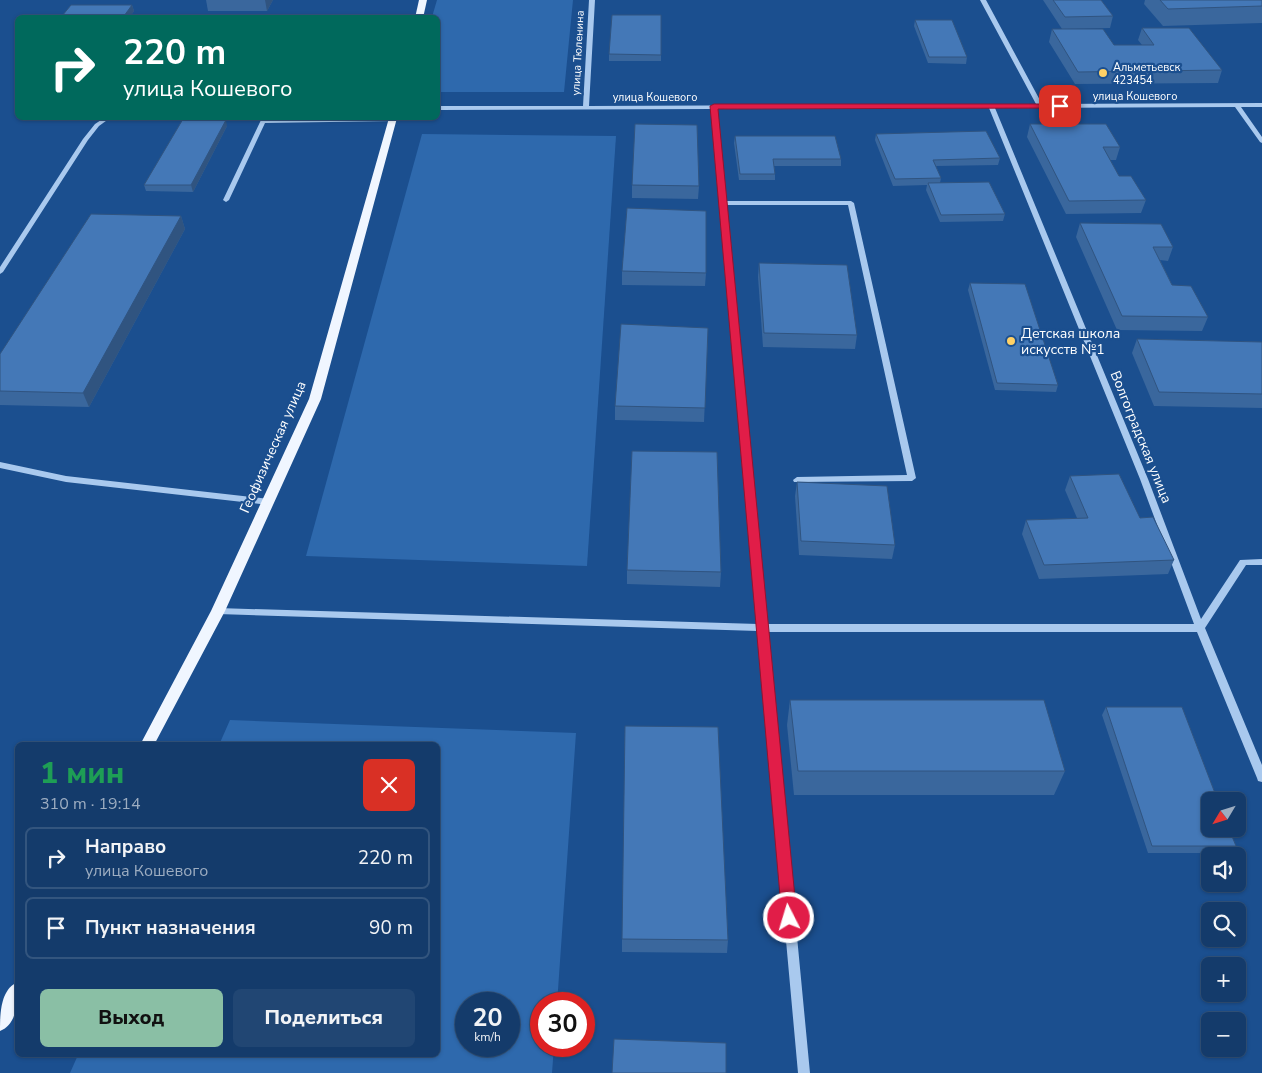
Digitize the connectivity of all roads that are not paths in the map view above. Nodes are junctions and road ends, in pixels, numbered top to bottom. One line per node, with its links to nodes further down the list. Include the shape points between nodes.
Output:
1 (423, 0): 4 (main road)
2 (592, 0): 9 (street, улица Тюленина)
3 (983, 0): 8 (street)
4 (420, 15)
5 (1237, 105): 6 (street, улица Кошевого); 8 (street, улица Кошевого); 15 (street)
6 (1262, 105)
7 (714, 106): 9 (street, улица Кошевого); 10 (street, улица Кошевого); 17 (street)
8 (1040, 106): 10 (street, улица Кошевого)
9 (586, 107): 11 (street, улица Кошевого)
10 (992, 107): 25 (street, Волгоградская улица, via 1144,478)
11 (440, 108)
12 (105, 120): 18 (street, via 96,125 86,139)
13 (328, 120): 16 (street, via 264,121)
14 (393, 120): 21 (main road, Геофизическая улица, via 315,399)
15 (1262, 141)
16 (226, 200)
17 (723, 203): 20 (street, via 851,203 912,478); 24 (street)
18 (0, 272)
19 (0, 466): 21 (street, via 66,479)
20 (797, 480)
21 (268, 502): 23 (main road, Геофизическая улица)
22 (1262, 562): 25 (street, via 1243,562)
23 (218, 611): 24 (street); 26 (main road, Геофизическая улица)
24 (762, 628): 25 (street); 30 (street)
25 (1200, 628): 27 (street, Волгоградская улица)
26 (149, 742)
27 (1262, 778)
28 (15, 996): 29 (main road)
29 (0, 1023)
30 (804, 1073)

